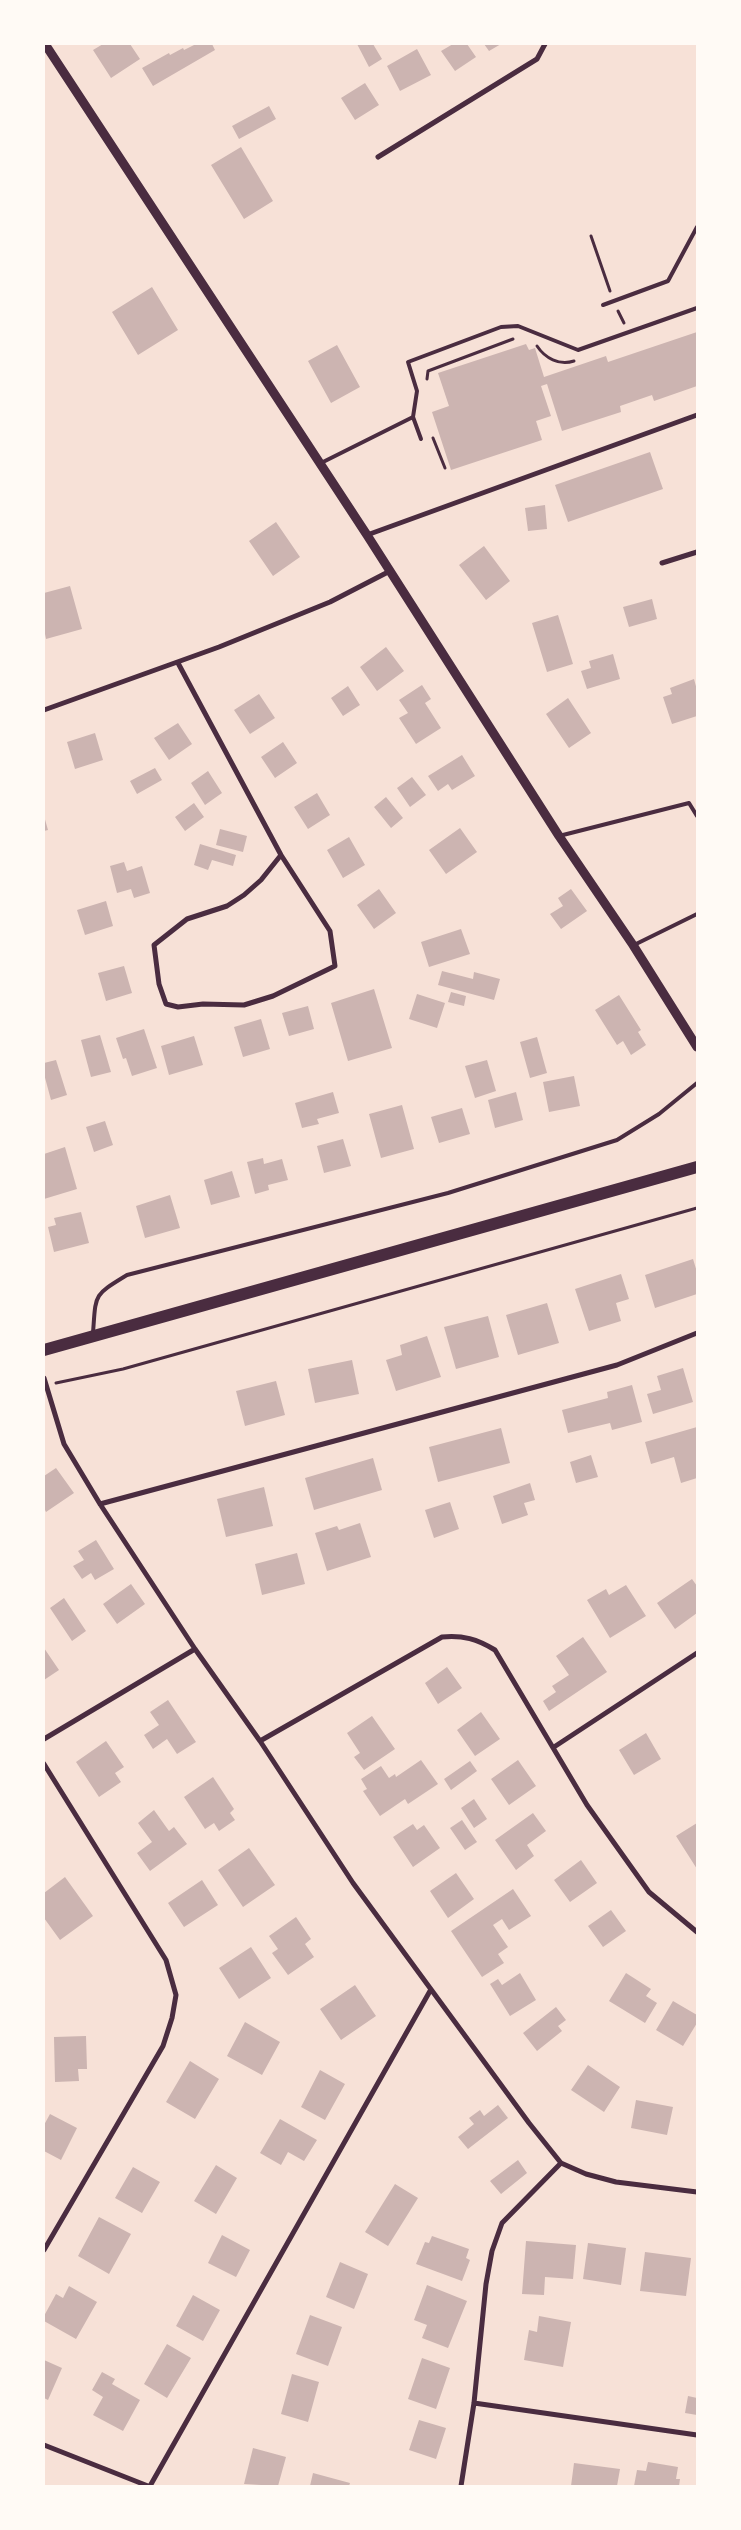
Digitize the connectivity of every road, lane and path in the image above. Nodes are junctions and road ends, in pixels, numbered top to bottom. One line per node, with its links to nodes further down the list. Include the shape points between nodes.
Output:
1 (45, 44): 18 (street)
2 (545, 44): 3 (street, via 537,59)
3 (378, 157)
4 (697, 227): 6 (lane, via 668,281)
5 (591, 236): 6 (path)
6 (614, 301): 7 (lane); 9 (path)
7 (603, 305)
8 (697, 308): 9 (lane)
9 (628, 332): 15 (lane, via 578,350 518,326 501,327 408,362 417,391)
10 (522, 336): 13 (path, via 428,371)
11 (536, 344): 12 (path, via 550,359 560,362)
12 (579, 359)
13 (428, 386)
14 (697, 415): 20 (street)
15 (413, 417): 17 (lane); 18 (lane)
16 (431, 431): 19 (path)
17 (421, 439)
18 (319, 464): 20 (street)
19 (445, 468)
20 (367, 535): 23 (street)
21 (697, 552): 22 (street)
22 (662, 563)
23 (390, 571): 24 (street, via 330,602); 27 (street)
24 (178, 663): 25 (street); 28 (street)
25 (44, 710)
26 (697, 816): 27 (lane, via 689,803)
27 (559, 836): 30 (street)
28 (281, 855): 28 (street, via 330,931 334,966 273,996 244,1005 178,1007 166,1004 159,984 154,944 187,918 227,906 244,895)
29 (697, 914): 30 (lane)
30 (633, 945): 31 (street)
31 (697, 1047)
32 (697, 1083): 36 (lane, via 659,1114 617,1140 448,1192 127,1275 103,1290 95,1300)
33 (697, 1167): 36 (main road)
34 (697, 1208): 39 (path, via 132,1367)
35 (697, 1333): 40 (street, via 617,1365)
36 (93, 1335): 37 (main road)
37 (44, 1350)
38 (44, 1378): 39 (street)
39 (46, 1386): 40 (street, via 64,1444)
40 (100, 1504): 41 (street)
41 (195, 1649): 43 (street); 44 (street)
42 (697, 1653): 45 (street)
43 (44, 1739)
44 (260, 1741): 45 (street, via 442,1637 459,1635 479,1640 495,1650); 48 (street, via 353,1883)
45 (554, 1747): 47 (street, via 587,1805 649,1892)
46 (44, 1764): 51 (street, via 166,1960 176,1995 163,2046)
47 (697, 1932)
48 (430, 1991): 49 (street); 55 (street)
49 (561, 2163): 50 (street, via 616,2182); 52 (street, via 502,2223 492,2251 486,2284)
50 (697, 2192)
51 (44, 2250)
52 (474, 2403): 53 (street); 56 (street)
53 (697, 2435)
54 (44, 2445): 55 (street)
55 (149, 2486)
56 (461, 2486)

